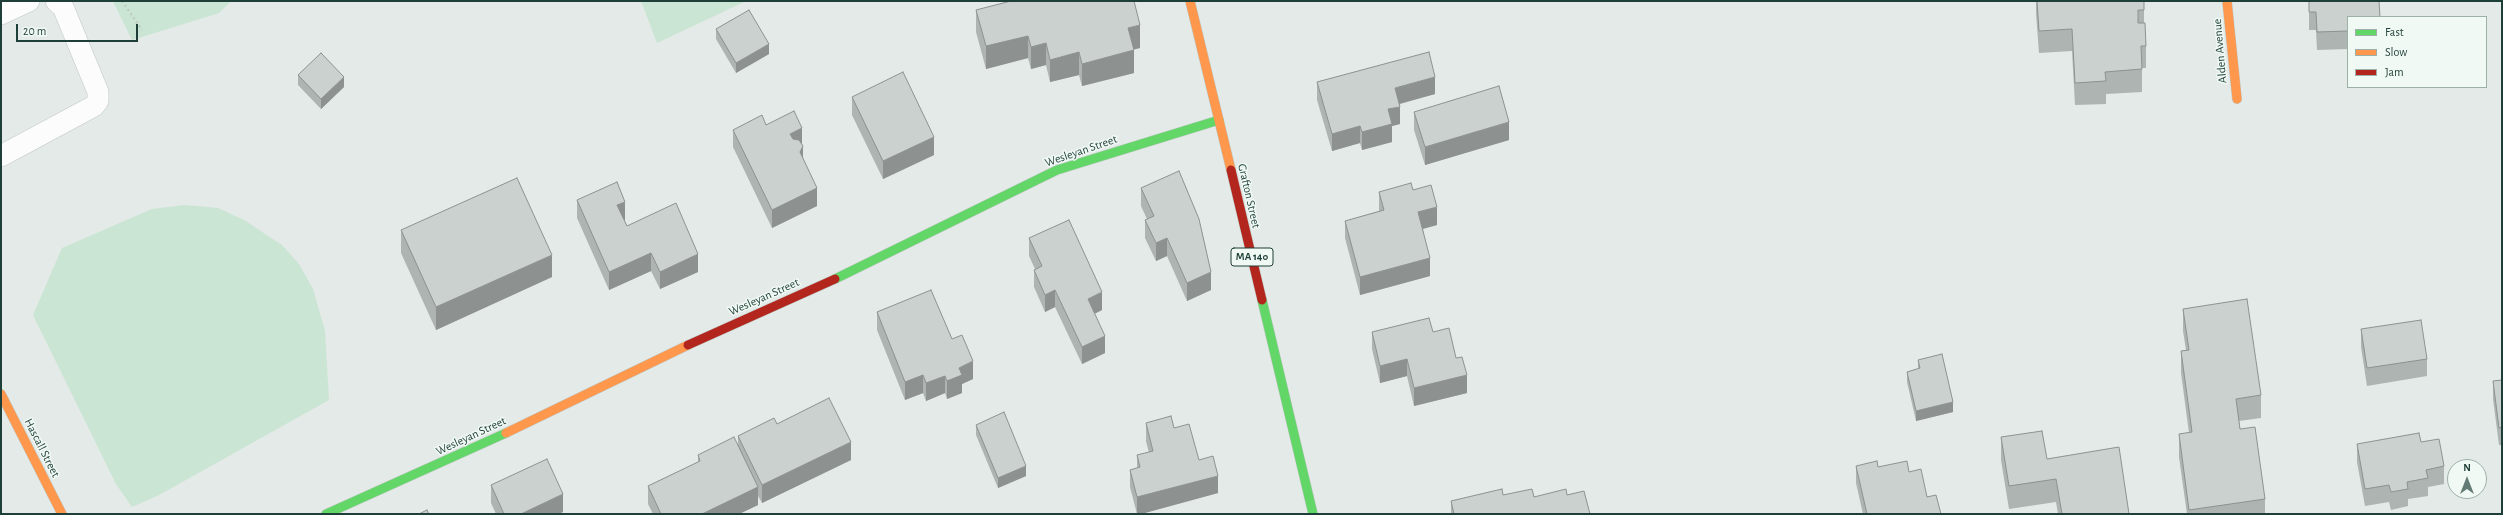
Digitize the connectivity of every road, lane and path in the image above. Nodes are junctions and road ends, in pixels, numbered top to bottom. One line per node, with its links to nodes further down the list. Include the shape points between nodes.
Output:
1 (29, 1): 6 (lane)
2 (56, 1): 10 (lane, via 63,7 98,92 98,101 94,106)
3 (122, 1): 7 (path)
4 (1190, 1): 9 (street, Grafton Street / MA 140)
5 (2227, 1): 8 (street, Alden Avenue)
6 (1, 14)
7 (142, 30)
8 (2237, 99)
9 (1219, 120): 13 (street, Wesleyan Street, via 1057,170 874,261 704,338 459,455); 14 (street, Grafton Street / MA 140)
10 (1, 156)
11 (1, 394): 12 (street, Hascall Street)
12 (62, 514)
13 (326, 514)
14 (1313, 514)

